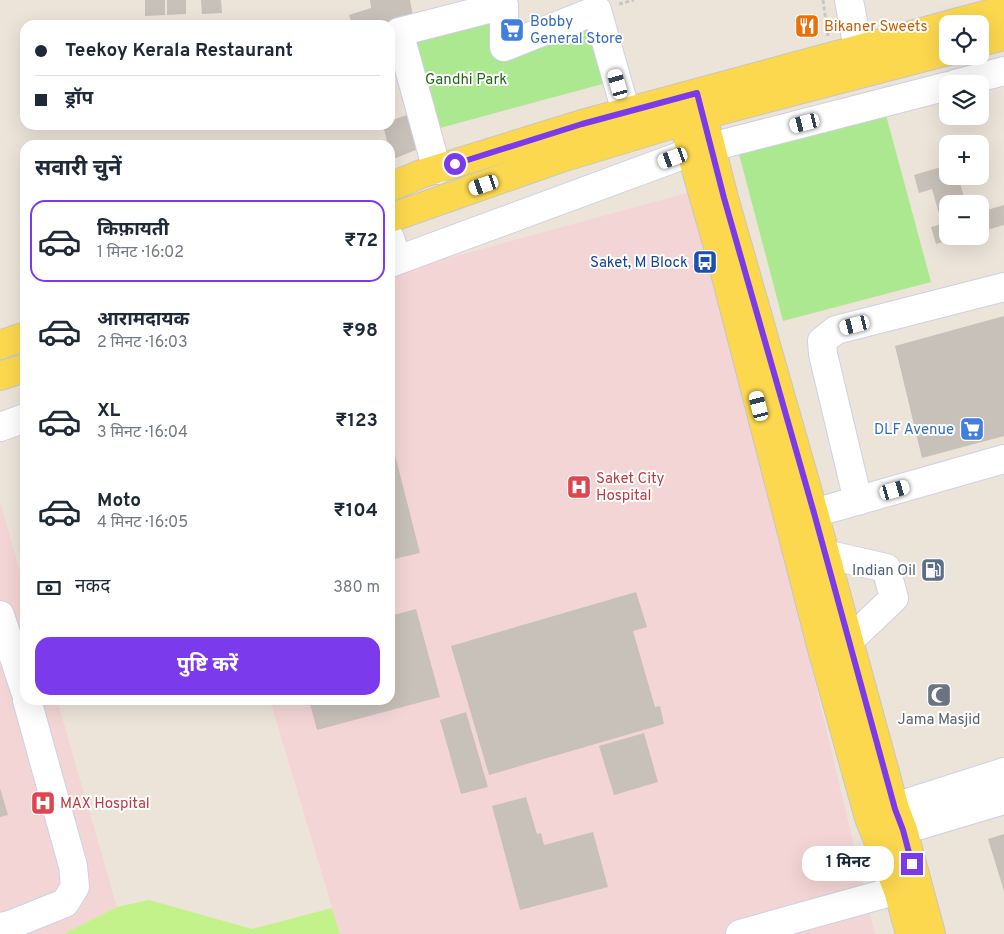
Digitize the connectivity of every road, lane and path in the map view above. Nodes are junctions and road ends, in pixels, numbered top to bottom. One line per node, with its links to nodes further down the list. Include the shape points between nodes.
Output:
1 (822, 0): 11 (path)
2 (849, 0): 9 (street)
3 (504, 2): 16 (street, via 504,47 597,10); 18 (street, via 399,32)
4 (1004, 10): 5 (main road)
5 (985, 15)
6 (939, 27): 9 (main road)
7 (1004, 36): 8 (main road)
8 (989, 40)
9 (858, 49): 11 (main road)
10 (939, 53): 15 (main road)
11 (830, 56): 15 (main road)
12 (1004, 71): 13 (street)
13 (989, 75)
14 (939, 88): 17 (street)
15 (690, 106): 16 (main road); 17 (main road); 20 (main road, via 558,159)
16 (626, 112): 18 (main road)
17 (701, 149): 21 (street); 22 (main road)
18 (437, 170): 19 (main road)
19 (395, 185)
20 (395, 216)
21 (395, 253)
22 (730, 256): 32 (main road); 40 (main road, via 822,649)
23 (1004, 287): 31 (street, via 836,330 822,341)
24 (20, 338): 25 (main road)
25 (0, 345)
26 (20, 370): 27 (main road)
27 (0, 376)
28 (20, 420): 29 (street)
29 (0, 427)
30 (1004, 459): 31 (street)
31 (858, 501): 32 (street)
32 (814, 513): 33 (main road)
33 (825, 554): 35 (main road); 35 (street, via 886,568 894,598)
34 (0, 615): 36 (street)
35 (849, 641): 41 (main road)
36 (20, 676)
37 (29, 705): 43 (street, via 73,866 75,887 65,903 10,926)
38 (1004, 772): 41 (street, via 904,804)
39 (1004, 800): 41 (street)
40 (869, 818): 41 (main road); 42 (main road)
41 (899, 819): 46 (main road)
42 (898, 890): 44 (street); 45 (main road)
43 (0, 927)
44 (740, 934)
45 (910, 934)
46 (931, 934)

